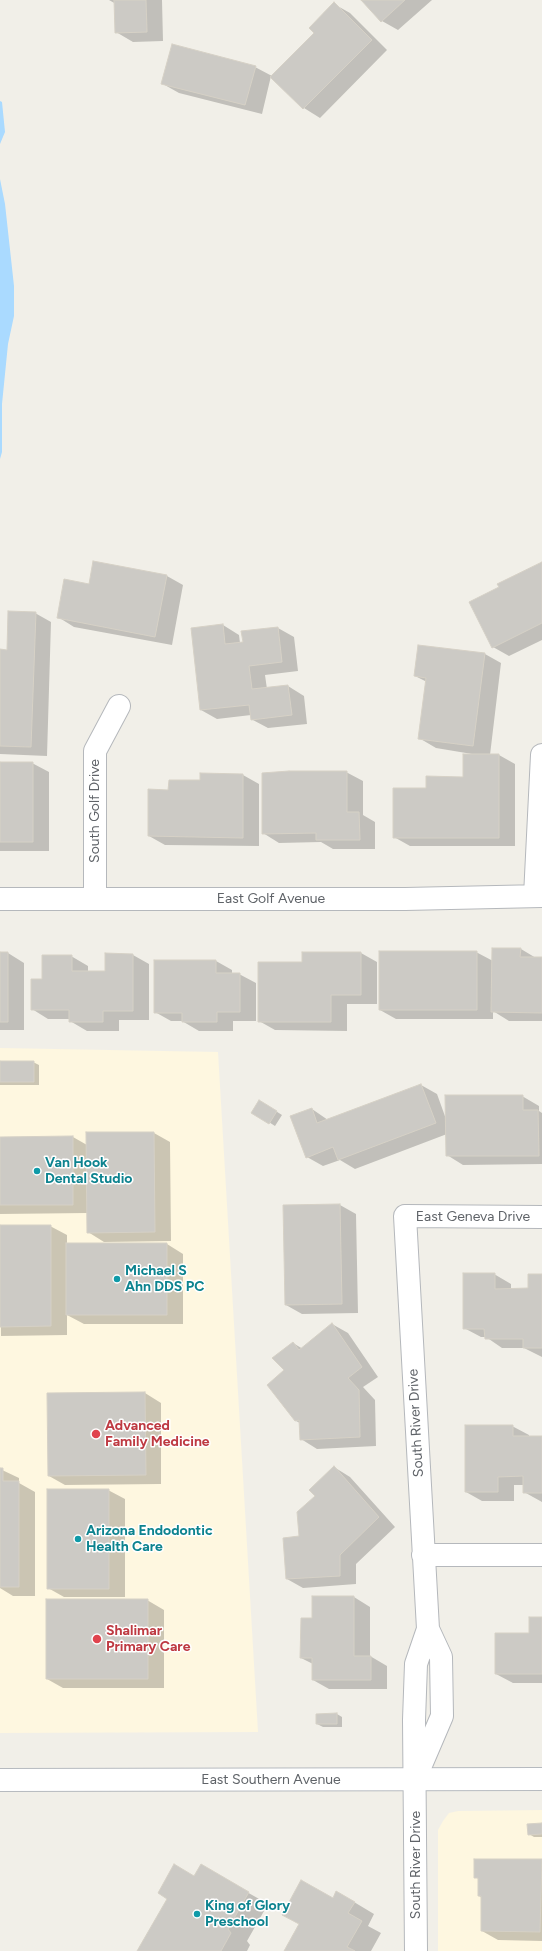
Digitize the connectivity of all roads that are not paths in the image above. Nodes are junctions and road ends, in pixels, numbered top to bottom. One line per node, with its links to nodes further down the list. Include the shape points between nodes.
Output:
1 (119, 706): 5 (street, South Golf Drive, via 95,751)
2 (542, 755): 3 (street)
3 (539, 896): 5 (street, East Golf Avenue, via 405,899)
4 (0, 899): 5 (street, East Golf Avenue)
5 (95, 899)
6 (405, 1216): 7 (street, East Geneva Drive); 8 (street, South River Drive)
7 (542, 1217)
8 (423, 1555): 9 (street); 10 (street, South River Drive, via 428,1629 416,1664)
9 (542, 1555)
10 (415, 1779): 11 (street, East Southern Avenue); 12 (street, East Southern Avenue); 13 (street, South River Drive)
11 (542, 1779)
12 (0, 1780)
13 (416, 1951)

